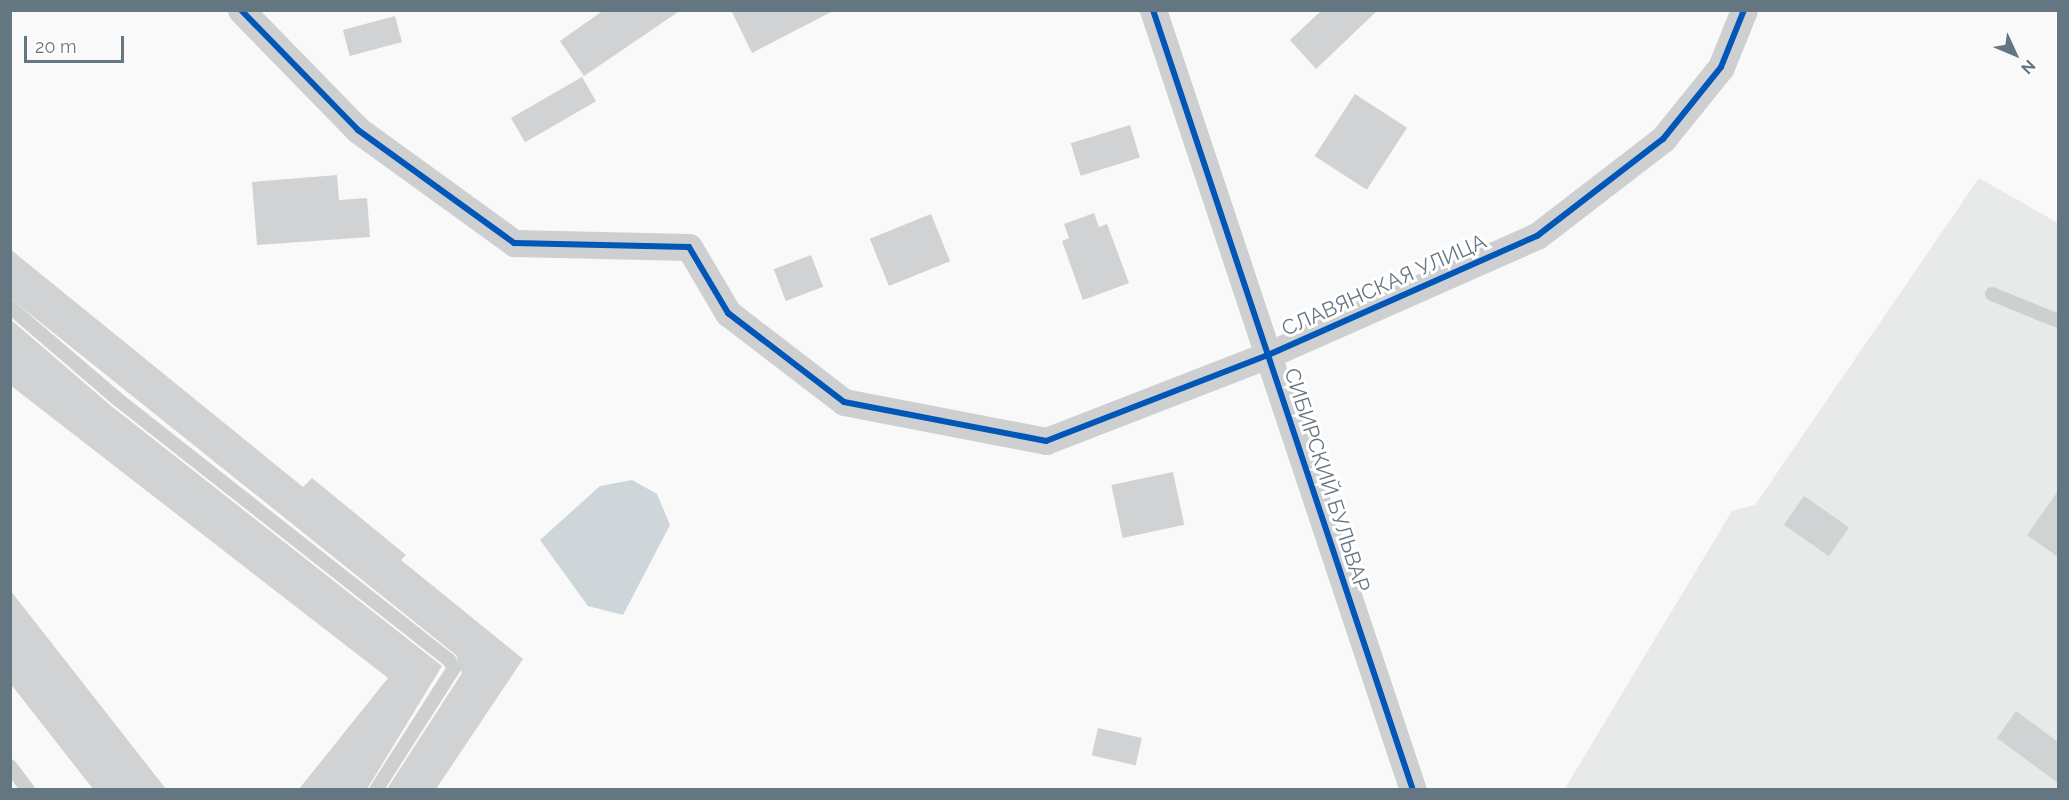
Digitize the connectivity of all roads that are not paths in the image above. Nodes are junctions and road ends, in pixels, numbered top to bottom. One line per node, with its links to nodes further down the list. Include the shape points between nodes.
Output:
1 (241, 10): 7 (street, СЛАВЯНСКАЯ УЛИЦА, via 358,130 514,243 689,247 728,313 844,402 1046,441)
2 (1153, 10): 7 (street, СИБИРСКИЙ БУЛЬВАР)
3 (1744, 10): 7 (street, СЛАВЯНСКАЯ УЛИЦА, via 1721,67 1663,139 1537,236)
4 (1992, 294): 6 (lane)
5 (10, 308): 10 (lane, via 116,398 449,660 454,668)
6 (2058, 321)
7 (1268, 355): 11 (street, СИБИРСКИЙ БУЛЬВАР)
8 (10, 766): 9 (lane)
9 (28, 789)
10 (376, 789)
11 (1413, 789)

